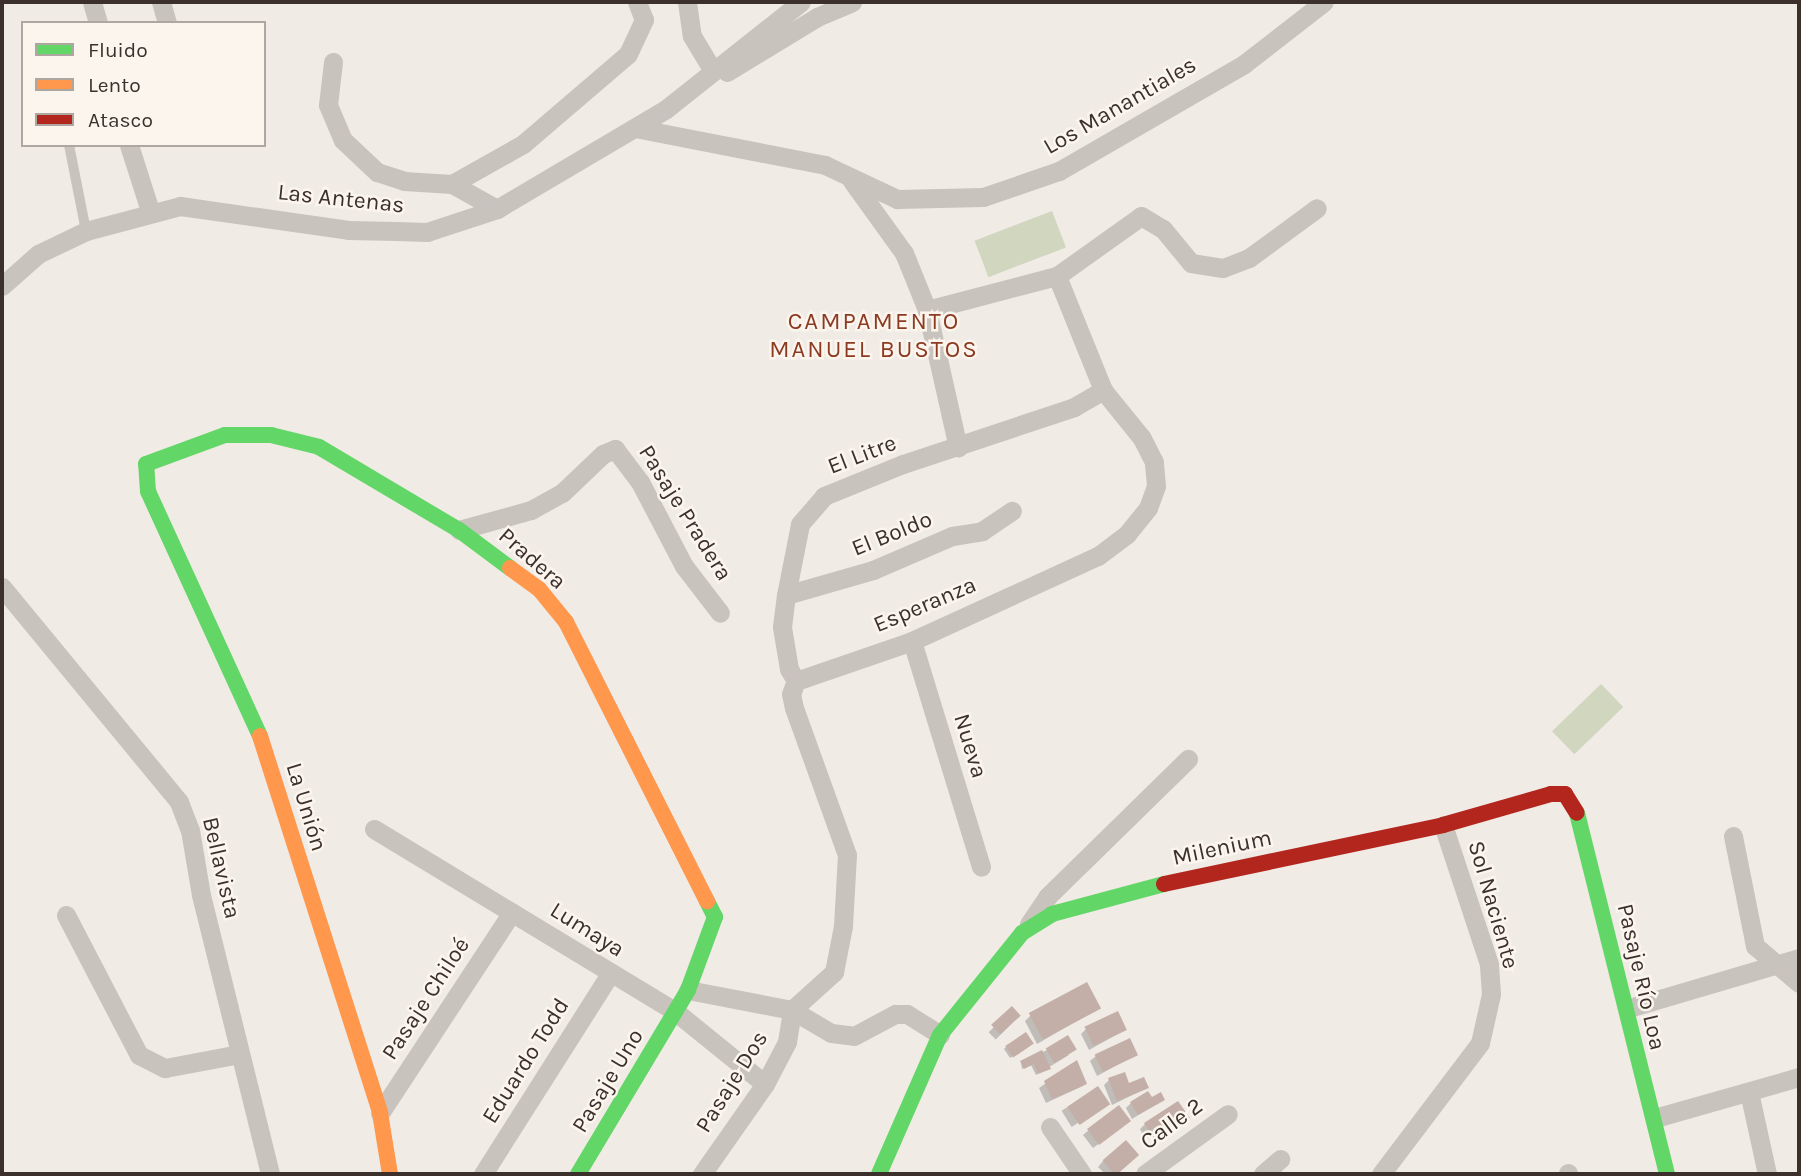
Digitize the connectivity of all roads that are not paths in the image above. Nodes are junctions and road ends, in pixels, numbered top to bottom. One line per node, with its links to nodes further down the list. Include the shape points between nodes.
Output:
1 (92, 2): 8 (street)
2 (162, 2): 9 (street)
3 (636, 2): 17 (street, via 644,20 628,54 523,144)
4 (687, 2): 11 (street, via 692,36)
5 (801, 2): 11 (street, Las Antenas)
6 (852, 2): 12 (street, Las Antenas, via 817,18)
7 (1324, 2): 16 (street, Los Manantiales, via 1244,64 1059,171 983,197 897,199)
8 (97, 21)
9 (167, 21)
10 (333, 62): 17 (street, via 328,105 343,140 377,172 404,181)
11 (713, 71): 12 (street, Las Antenas)
12 (666, 109): 13 (street, Las Antenas)
13 (635, 128): 16 (street, Los Manantiales, via 825,165); 19 (street, Las Antenas)
14 (69, 147): 21 (lane)
15 (130, 147): 20 (street)
16 (852, 181): 24 (street, via 904,253)
17 (453, 184): 19 (street)
18 (1317, 208): 22 (street, via 1249,258 1223,268 1191,263 1163,229 1141,216)
19 (497, 209): 20 (street, Las Antenas, via 428,232 348,229 180,206)
20 (150, 211): 21 (street, Las Antenas)
21 (86, 231): 23 (street, Las Antenas, via 38,254)
22 (1057, 276): 24 (street); 25 (street, Esperanza)
23 (2, 286)
24 (927, 310): 26 (street)
25 (1102, 390): 26 (street, El Litre, via 1074,407); 33 (street, Esperanza, via 1141,437 1154,463 1156,486 1149,508 1128,534 1098,556)
26 (958, 448): 31 (street, El Litre, via 824,496 800,524)
27 (146, 464): 29 (street, Pradera, via 225,435 271,435 319,447); 57 (street, La Unión, via 148,491 263,742)
28 (1012, 510): 31 (street, El Boldo, via 982,531 952,536 873,570)
29 (459, 530): 32 (street, Pasaje Pradera, via 531,510 562,493 603,454 615,449 640,482 684,566); 48 (street, Pradera, via 539,589 566,622 702,890 715,917)
30 (2, 587): 53 (street, Bellavista, via 179,802 190,830)
31 (786, 596): 34 (street, El Litre, via 782,627 789,669)
32 (720, 613)
33 (912, 641): 34 (street, Esperanza); 40 (street, Nueva)
34 (796, 681): 50 (street, via 791,694 794,708 847,855 843,926 834,972)
35 (1188, 759): 43 (street, via 1048,896)
36 (1565, 794): 37 (street, Milenium); 49 (street, Pasaje Río Loa, via 1574,803)
37 (1443, 825): 43 (street, Milenium, via 1127,892 1052,914); 71 (street, Sol Naciente, via 1489,964 1492,995 1480,1043)
38 (374, 830): 41 (street, Lumaya)
39 (1733, 836): 45 (street, via 1748,926 1755,946)
40 (981, 867)
41 (512, 912): 46 (street, Lumaya); 57 (street, Pasaje Chiloé)
42 (66, 915): 53 (street, via 139,1055 165,1068)
43 (1022, 933): 52 (street, Milenium)
44 (1799, 958): 45 (street)
45 (1776, 964): 47 (street); 49 (street)
46 (610, 974): 51 (street, Lumaya); 64 (street, Eduardo Todd)
47 (1799, 983)
48 (688, 990): 50 (street); 51 (street, Pradera)
49 (1629, 1009): 59 (street, Pasaje Río Loa, via 1630,1038)
50 (792, 1010): 52 (street, via 831,1033 855,1036 895,1014 906,1014); 55 (street, Pasaje Dos, via 788,1042)
51 (676, 1012): 55 (street, Lumaya); 65 (street, Pasaje Uno)
52 (940, 1035): 67 (street, Milenium)
53 (239, 1054): 62 (street, Bellavista)
54 (1799, 1077): 56 (street)
55 (765, 1084): 66 (street, Pasaje Dos)
56 (1749, 1092): 59 (street); 73 (street)
57 (380, 1113): 63 (street, La Unión)
58 (1228, 1114): 69 (street, Calle 2)
59 (1655, 1118): 72 (street, Pasaje Río Loa)
60 (1050, 1127): 68 (street)
61 (1280, 1159): 70 (street)
62 (270, 1174)
63 (390, 1174)
64 (484, 1174)
65 (578, 1174)
66 (702, 1174)
67 (879, 1174)
68 (1082, 1174)
69 (1144, 1174)
70 (1263, 1174)
71 (1381, 1174)
72 (1668, 1174)
73 (1767, 1174)

